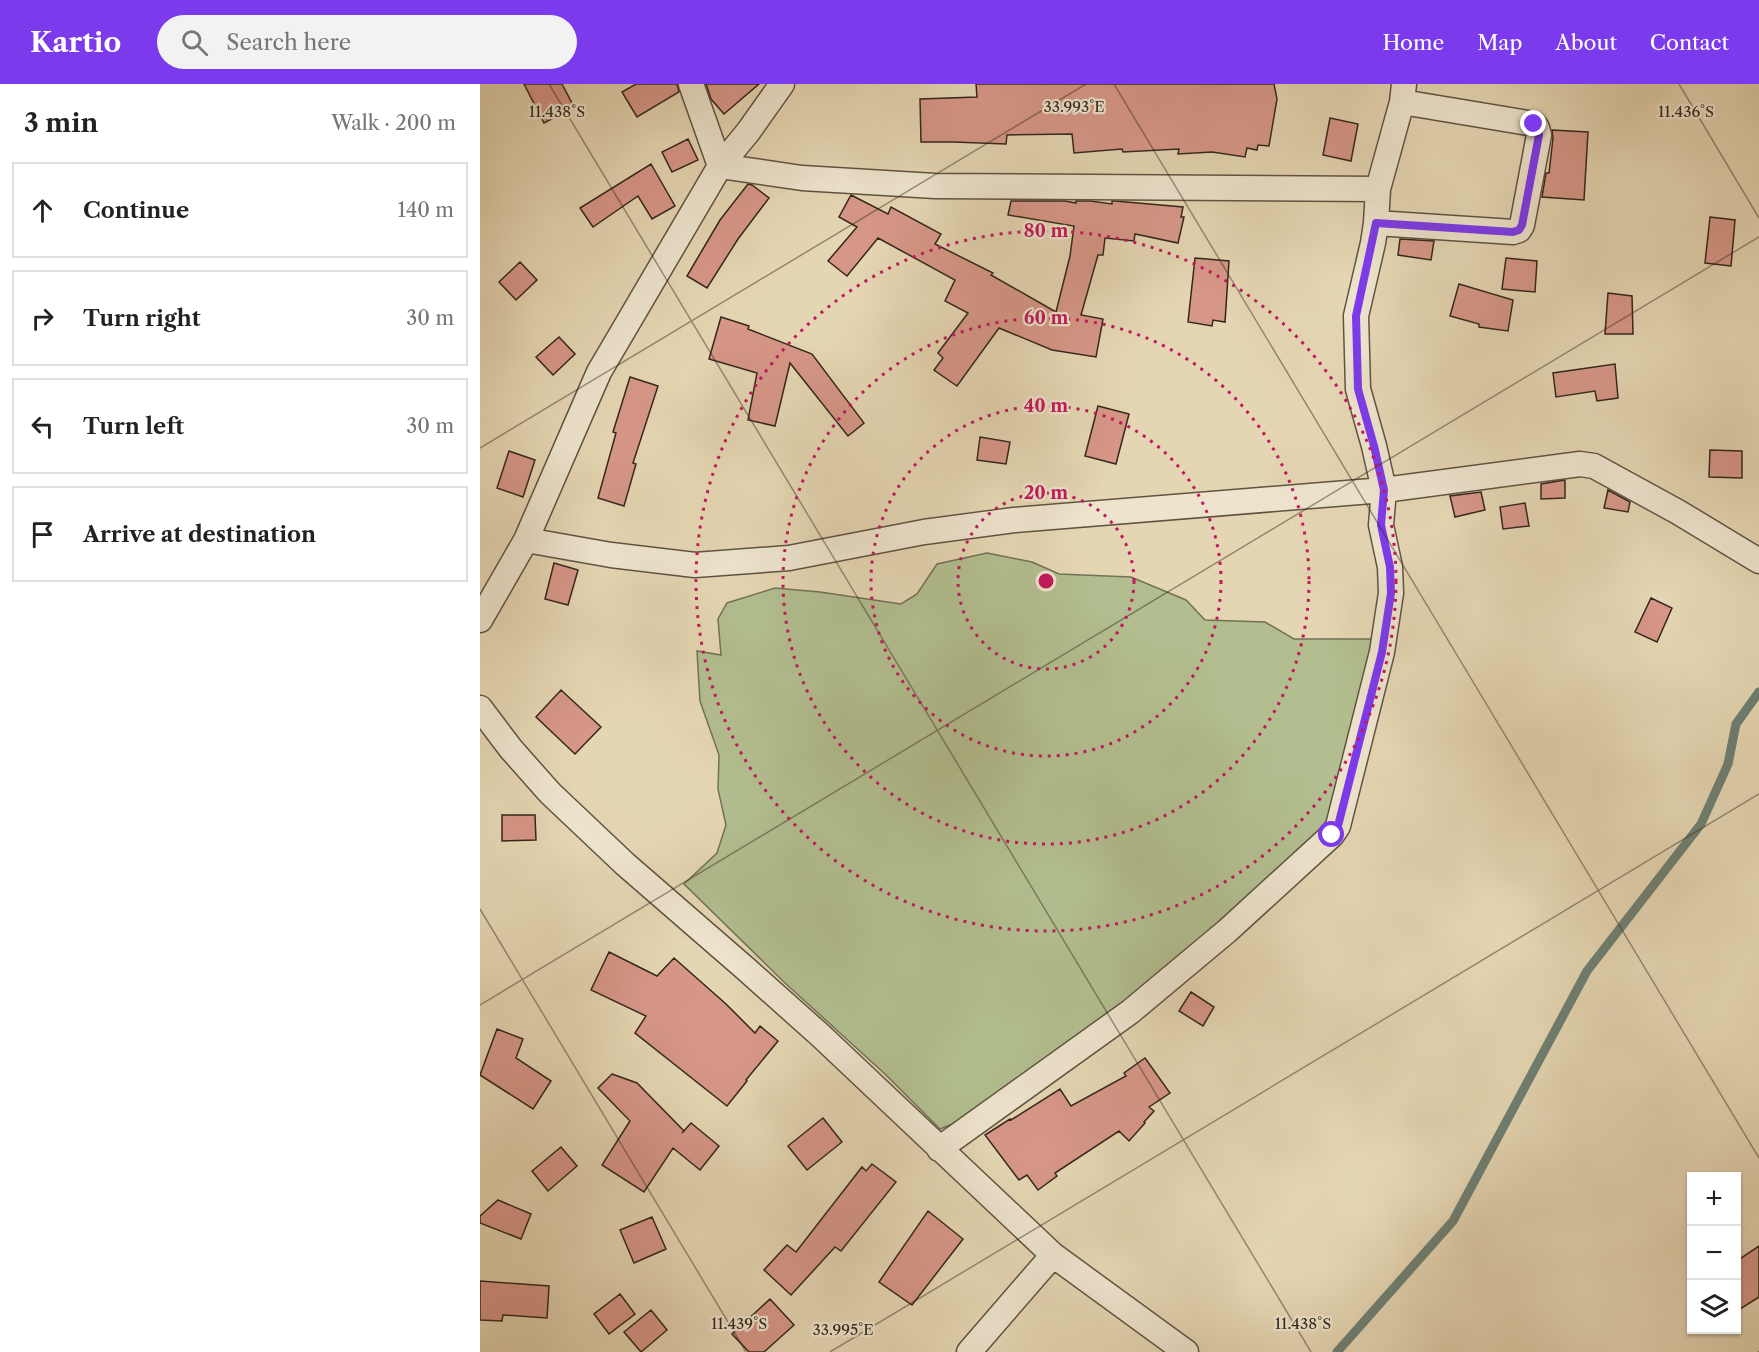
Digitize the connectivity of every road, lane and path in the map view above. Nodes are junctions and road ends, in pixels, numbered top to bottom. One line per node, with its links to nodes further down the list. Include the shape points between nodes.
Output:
1 (692, 84): 4 (street)
2 (782, 84): 4 (street)
3 (1403, 93): 5 (street); 6 (street, via 1534,124 1539,135 1522,225 1513,232)
4 (720, 166): 5 (street, via 802,177 935,186); 8 (street, via 599,372)
5 (1378, 189): 6 (street)
6 (1376, 223): 7 (street, via 1356,316 1358,389)
7 (1384, 490): 8 (street, via 1014,520 924,532 789,558 695,565); 9 (street, via 1580,464 1594,466); 12 (street, via 1381,525 1391,593 1382,652 1338,826 1332,835 1227,931 1130,1012)
8 (526, 540): 10 (street)
9 (1759, 561)
10 (480, 620)
11 (480, 708): 12 (street, via 550,793 820,1035)
12 (939, 1149): 13 (street)
13 (1053, 1255): 14 (street); 15 (street)
14 (969, 1352)
15 (1186, 1352)

